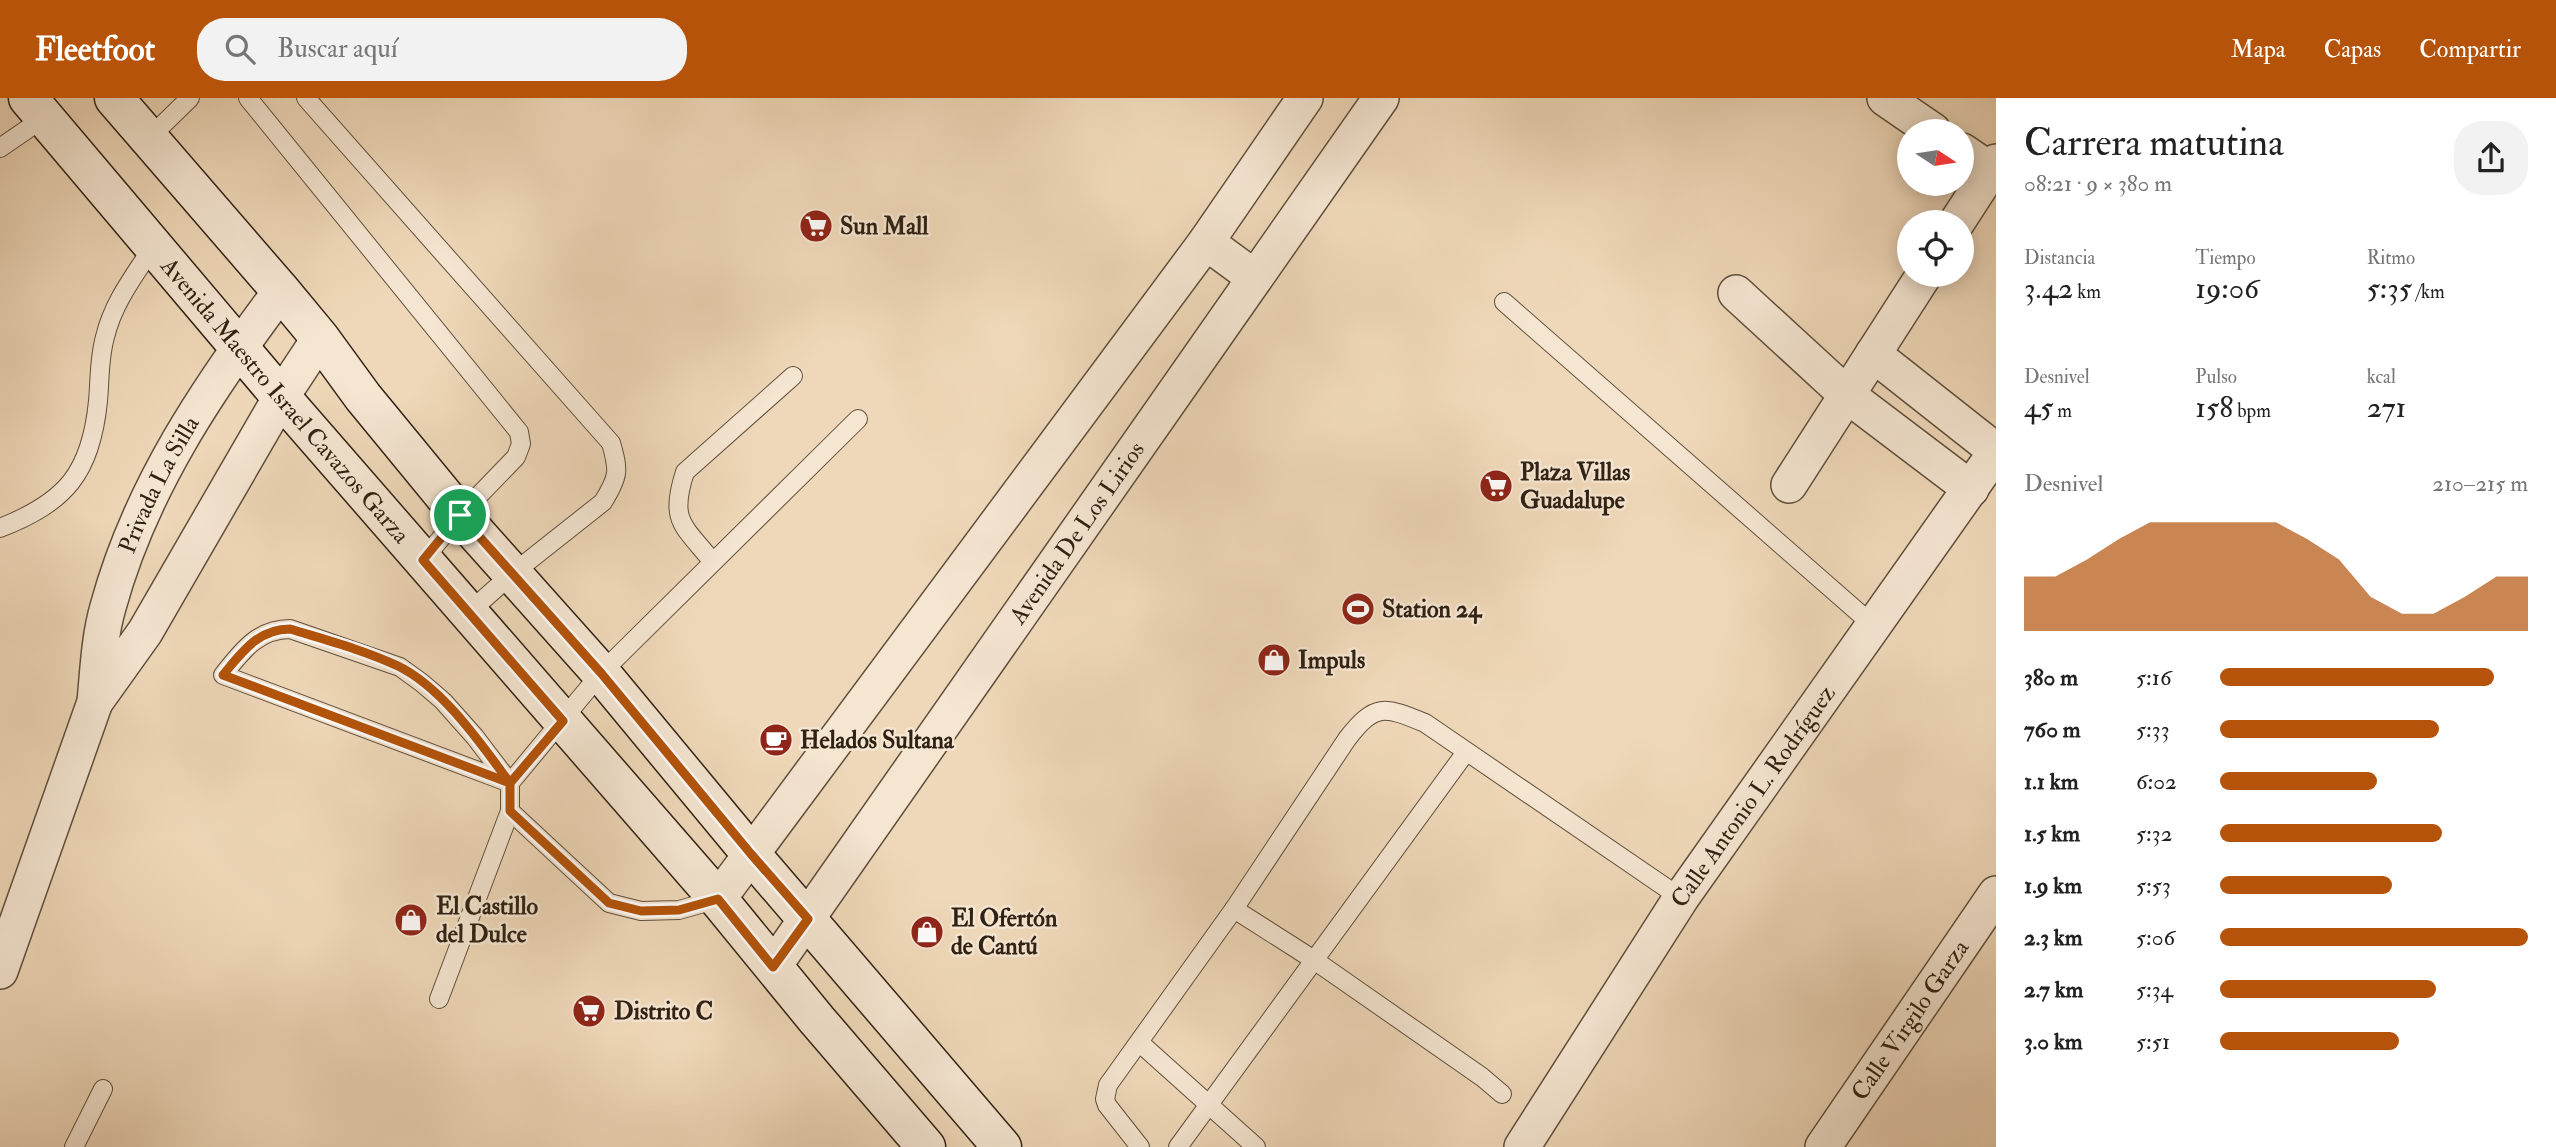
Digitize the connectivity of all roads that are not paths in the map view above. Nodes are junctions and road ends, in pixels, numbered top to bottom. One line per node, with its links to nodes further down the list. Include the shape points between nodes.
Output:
1 (114, 98): 10 (main road)
2 (190, 98): 10 (lane)
3 (248, 98): 32 (lane, via 519,432 516,457)
4 (306, 98): 36 (lane, via 611,443 617,467 603,502)
5 (1305, 98): 15 (street)
6 (1381, 98): 17 (street, Avenida De Los Lirios)
7 (1885, 98): 9 (street)
8 (37, 107): 11 (lane); 16 (main road, Avenida Maestro Israel Cavazos Garza)
9 (1916, 119)
10 (149, 138): 19 (main road)
11 (0, 148)
12 (1974, 157): 13 (street)
13 (1993, 166): 14 (street)
14 (1965, 210)
15 (1206, 242): 17 (street); 45 (street)
16 (153, 247): 23 (main road, Avenida Maestro Israel Cavazos Garza); 33 (lane, via 113,311 100,358 92,434 75,480 28,518)
17 (1255, 278): 50 (street, Avenida De Los Lirios)
18 (1916, 287): 24 (street)
19 (281, 291): 22 (main road); 23 (street, Privada La Silla)
20 (1737, 293): 26 (street)
21 (1504, 302): 38 (lane)
22 (320, 338): 27 (street, Privada La Silla); 32 (main road)
23 (240, 346): 27 (main road, Avenida Maestro Israel Cavazos Garza); 40 (street, Privada La Silla, via 181,434 123,558 107,610)
24 (1873, 354): 26 (street); 29 (street)
25 (793, 376): 35 (lane, via 685,472 678,493 678,519)
26 (1847, 395): 30 (street); 31 (street)
27 (281, 397): 34 (main road, Avenida Maestro Israel Cavazos Garza); 40 (street, Privada La Silla, via 145,632)
28 (858, 419): 35 (lane)
29 (1996, 451): 31 (street, Calle Antonio L. Rodríguez)
30 (1789, 485)
31 (1971, 489): 38 (street, Calle Antonio L. Rodríguez)
32 (460, 515): 34 (lane); 36 (main road)
33 (0, 528)
34 (423, 560): 37 (main road, Avenida Maestro Israel Cavazos Garza)
35 (712, 561): 39 (lane)
36 (512, 574): 37 (lane); 39 (main road)
37 (468, 613): 41 (main road, Avenida Maestro Israel Cavazos Garza)
38 (1874, 626): 47 (street, Calle Antonio L. Rodríguez)
39 (601, 673): 41 (lane); 45 (main road)
40 (95, 702): 53 (street, Privada La Silla)
41 (563, 721): 43 (lane); 48 (main road, Avenida Maestro Israel Cavazos Garza)
42 (1466, 752): 47 (lane); 49 (lane, via 1412,717 1378,711 1364,717); 51 (lane)
43 (510, 783): 43 (lane, via 443,701 400,667 290,629 277,629 247,645 223,675); 44 (lane)
44 (510, 811): 48 (lane, via 609,903 641,911 679,910); 54 (lane)
45 (751, 854): 48 (street); 50 (main road)
46 (1996, 894): 66 (street, Calle Virgilo Garza)
47 (1681, 898): 65 (street, Calle Antonio L. Rodríguez)
48 (718, 899): 52 (main road, Avenida Maestro Israel Cavazos Garza)
49 (1234, 909): 51 (lane); 55 (lane)
50 (808, 919): 52 (street, Avenida De Los Lirios); 61 (main road)
51 (1314, 960): 57 (lane); 58 (lane)
52 (773, 967): 60 (main road, Avenida Maestro Israel Cavazos Garza)
53 (0, 971)
54 (439, 999)
55 (1140, 1043): 58 (lane); 62 (lane, via 1108,1085 1105,1099)
56 (103, 1089): 59 (lane)
57 (1502, 1094)
58 (1209, 1104): 63 (lane); 64 (lane)
59 (74, 1147)
60 (926, 1147)
61 (1002, 1147)
62 (1140, 1147)
63 (1178, 1147)
64 (1256, 1147)
65 (1521, 1147)
66 (1823, 1147)

